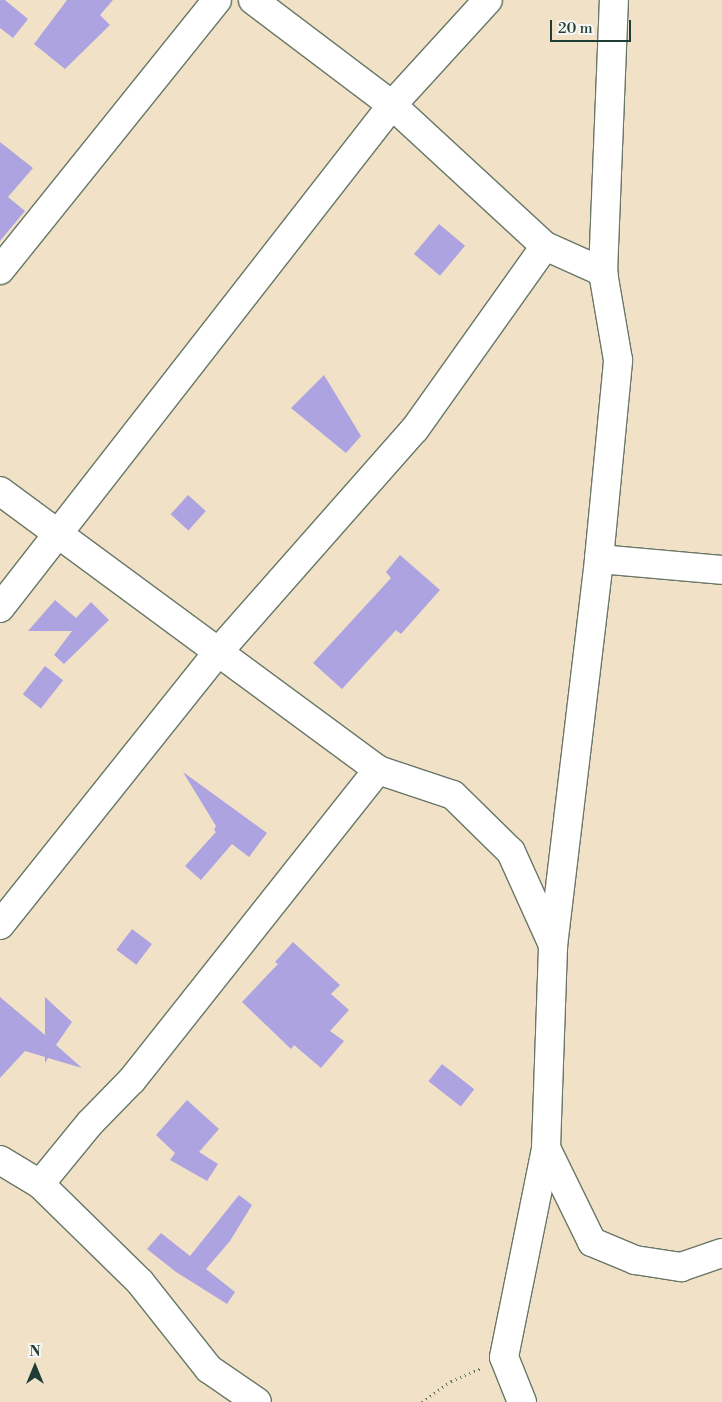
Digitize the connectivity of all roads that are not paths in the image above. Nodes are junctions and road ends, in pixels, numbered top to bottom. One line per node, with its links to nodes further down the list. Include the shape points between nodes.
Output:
1 (217, 0): 7 (street)
2 (253, 0): 5 (street)
3 (488, 0): 5 (street)
4 (614, 0): 8 (street)
5 (392, 105): 6 (street); 10 (street)
6 (545, 246): 8 (street); 14 (street, via 415,429)
7 (0, 270)
8 (603, 272): 11 (street, via 618,360)
9 (0, 491): 10 (street)
10 (57, 536): 13 (street); 14 (street)
11 (599, 560): 12 (street); 17 (street)
12 (722, 570)
13 (0, 608)
14 (218, 651): 15 (street); 16 (street)
15 (378, 770): 17 (street, via 453,795 511,852); 20 (street, via 132,1080 90,1122)
16 (0, 925)
17 (553, 946): 18 (street)
18 (546, 1148): 21 (street, via 592,1242 635,1260 681,1267); 23 (street, via 504,1357)
19 (0, 1160): 20 (street)
20 (40, 1184): 22 (street, via 140,1282 209,1369)
21 (722, 1253)
22 (257, 1402)
23 (522, 1402)

